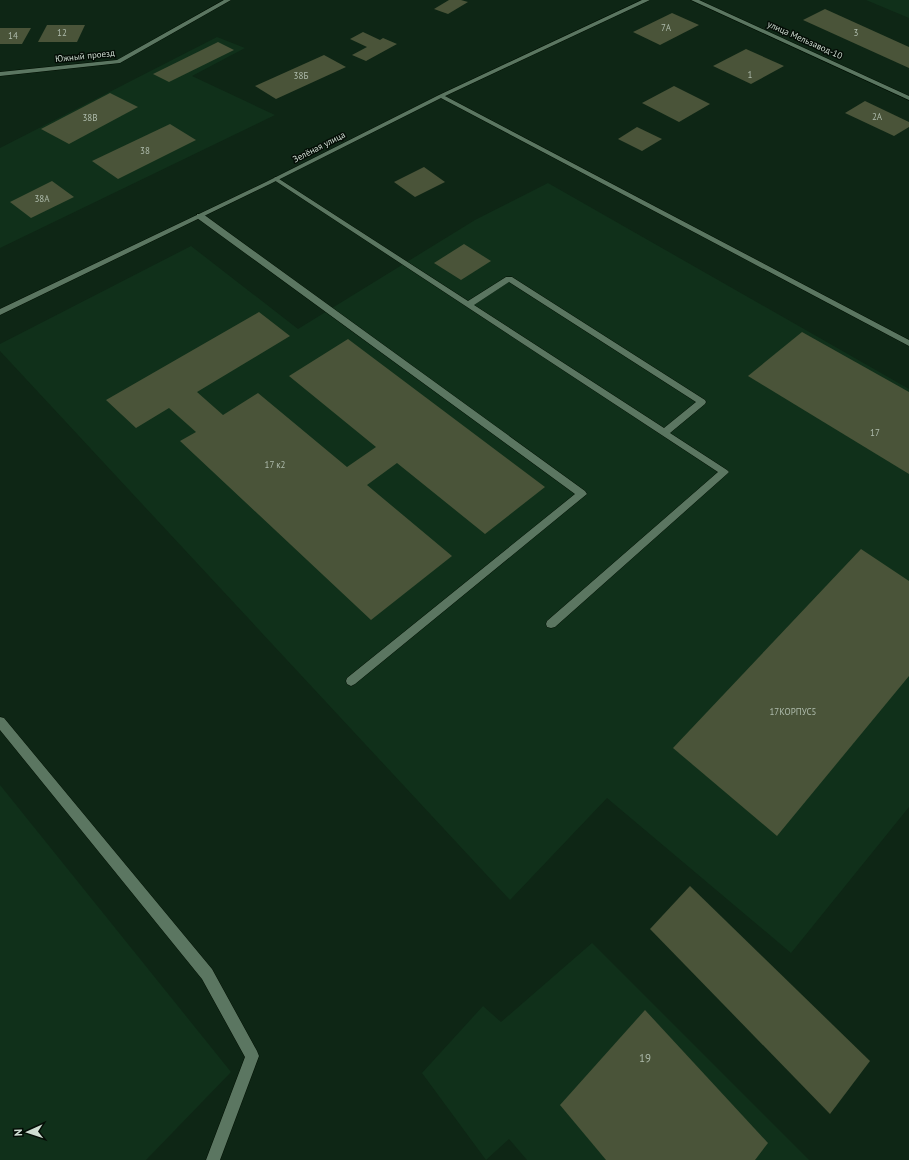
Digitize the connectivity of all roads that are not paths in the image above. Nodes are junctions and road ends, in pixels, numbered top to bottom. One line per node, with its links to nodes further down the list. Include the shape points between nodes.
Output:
1 (228, 0): 4 (street, Южный проезд, via 118,62)
2 (647, 0): 5 (street, Зелёная улица)
3 (694, 0): 6 (street, улица Мельзавод-10)
4 (0, 74)
5 (441, 96): 7 (street, Зелёная улица); 11 (street)
6 (909, 98)
7 (276, 179): 8 (street, Зелёная улица); 9 (street)
8 (200, 216): 10 (street, Зелёная улица); 14 (street, via 582,494)
9 (468, 305): 12 (street); 12 (street, via 509,279 702,402)
10 (0, 312)
11 (909, 343)
12 (664, 432): 13 (street, via 724,472)
13 (551, 624)
14 (351, 681)
15 (0, 722): 16 (street, via 207,974 252,1056)
16 (213, 1160)

